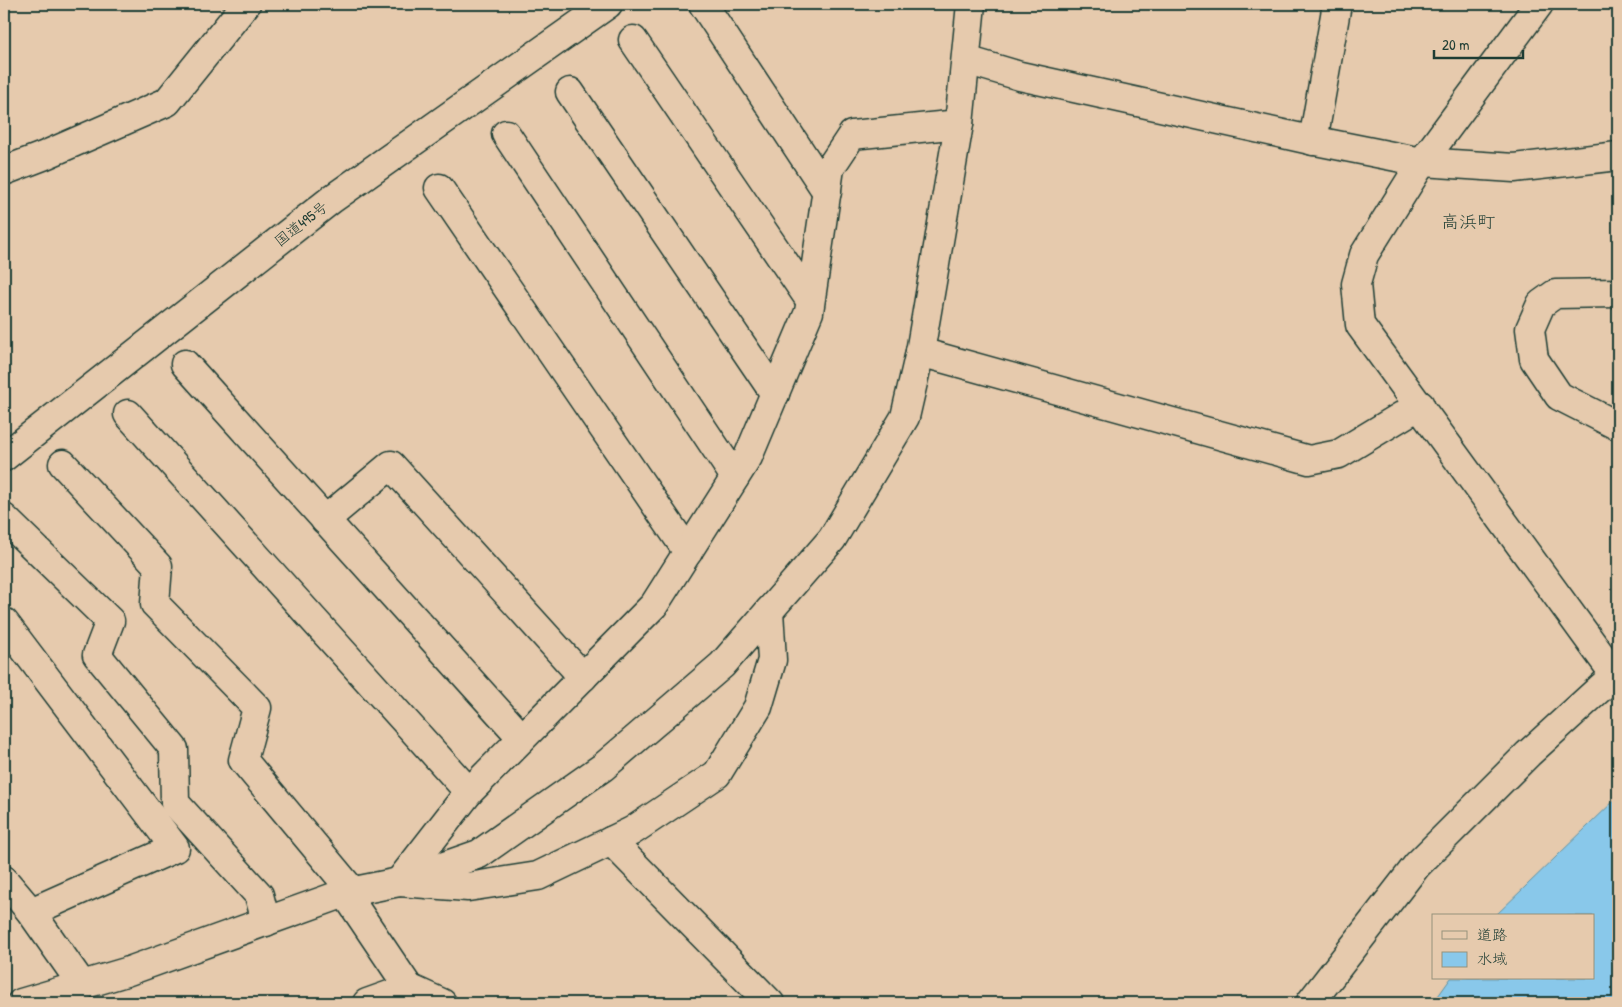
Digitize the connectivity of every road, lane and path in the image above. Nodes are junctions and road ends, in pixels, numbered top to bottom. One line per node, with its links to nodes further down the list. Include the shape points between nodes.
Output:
1 (246, 4): 15 (main road, via 166,102)
2 (608, 4): 26 (main road, 国道495号, via 332,199)
3 (702, 4): 17 (main road)
4 (971, 4): 8 (main road)
5 (1338, 4): 12 (main road)
6 (1539, 4): 14 (main road)
7 (633, 40): 19 (main road)
8 (966, 60): 10 (main road); 12 (main road, via 1020,76)
9 (570, 92): 22 (main road)
10 (959, 124): 17 (main road, via 852,135 830,168); 20 (main road)
11 (506, 134): 28 (main road)
12 (1312, 141): 14 (main road)
13 (1618, 156): 14 (main road, via 1514,168)
14 (1422, 162): 23 (main road, via 1364,256 1356,284 1360,325)
15 (4, 171)
16 (439, 188): 31 (main road)
17 (827, 192): 19 (main road)
18 (1618, 293): 25 (main road, via 1555,294 1541,304 1530,329 1534,359 1559,396)
19 (810, 300): 22 (main road, via 809,312)
20 (920, 352): 23 (main road, via 1309,460 1339,454); 32 (main road, via 905,417 832,539)
21 (185, 364): 30 (main road)
22 (775, 394): 28 (main road, via 748,457)
23 (1420, 405): 34 (main road)
24 (128, 414): 37 (main road)
25 (1618, 426)
26 (4, 457)
27 (63, 464): 41 (main road, via 158,566 155,604 257,708 243,760)
28 (735, 477): 31 (main road)
29 (4, 518): 43 (main road, via 110,621 97,655 174,749 175,803 259,895)
30 (325, 520): 35 (main road, via 391,465); 36 (main road)
31 (688, 552): 35 (main road, via 654,605)
32 (769, 611): 38 (main road, via 772,660 758,707 717,774 632,831); 40 (main road, via 722,666 603,767 479,854)
33 (4, 622): 42 (main road, via 175,848)
34 (1617, 674): 50 (main road, via 1528,754 1417,865)
35 (583, 677): 36 (main road)
36 (522, 738): 37 (main road)
37 (469, 792): 40 (main road)
38 (611, 841): 40 (main road, via 538,876 468,887); 49 (main road)
39 (4, 880): 42 (main road)
40 (399, 882): 41 (main road)
41 (349, 892): 43 (main road); 45 (main road)
42 (31, 912): 44 (main road)
43 (266, 922): 44 (main road)
44 (83, 986): 46 (main road)
45 (400, 995): 47 (main road); 48 (main road)
46 (21, 1003)
47 (367, 1003)
48 (442, 1003)
49 (770, 1003)
50 (1310, 1003)

